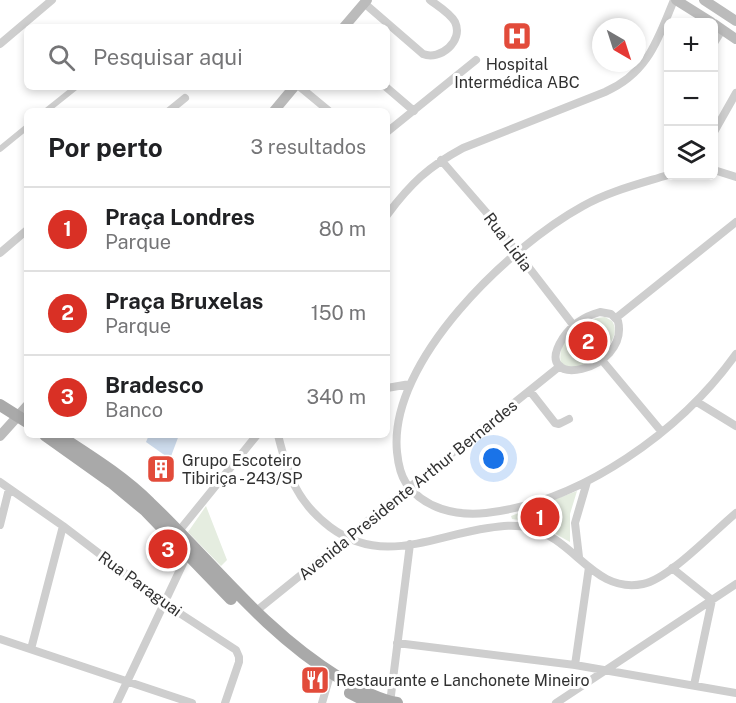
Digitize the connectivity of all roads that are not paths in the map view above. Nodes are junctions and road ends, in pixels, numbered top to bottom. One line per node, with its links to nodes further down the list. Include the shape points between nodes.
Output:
1 (51, 0): 14 (street)
2 (430, 0): 9 (street, via 451,16 457,28 451,46 441,55 423,54)
3 (675, 0): 6 (main road); 31 (street, via 649,58 621,85)
4 (704, 0): 7 (main road)
5 (365, 2): 8 (main road); 10 (street)
6 (705, 18)
7 (736, 21)
8 (347, 24)
9 (390, 24)
10 (390, 24)
11 (718, 26): 13 (main road)
12 (0, 31): 14 (street)
13 (736, 39)
14 (3, 41)
15 (476, 60): 26 (street)
16 (72, 90): 22 (street)
17 (292, 90): 24 (main road)
18 (304, 90): 25 (street)
19 (390, 90): 26 (street)
20 (736, 93): 27 (street)
21 (185, 98): 23 (street)
22 (50, 108)
23 (173, 108)
24 (276, 108)
25 (325, 108)
26 (414, 111): 29 (street)
27 (717, 126)
28 (24, 129): 30 (street)
29 (390, 130)
30 (0, 149)
31 (441, 160): 35 (street, via 418,178); 39 (street, Rua Lidia)
32 (718, 171): 34 (street)
33 (664, 177): 39 (street, via 627,187 583,206)
34 (736, 177)
35 (390, 211)
36 (736, 222): 40 (street)
37 (24, 233): 38 (street)
38 (0, 253)
39 (516, 253): 41 (street, Rua Lidia); 45 (street, via 474,292)
40 (616, 318): 41 (street, via 600,312); 43 (street, via 616,341)
41 (574, 326): 44 (street, via 559,347)
42 (736, 354): 49 (street)
43 (601, 359): 44 (street, via 574,371); 54 (street)
44 (560, 366): 47 (street, Avenida Presidente Arthur Bernardes)
45 (410, 384): 46 (street); 62 (street, via 396,441 400,469)
46 (390, 387)
47 (530, 391): 52 (street, via 555,423); 62 (street, Avenida Presidente Arthur Bernardes)
48 (0, 397): 51 (main road)
49 (697, 402): 53 (street); 54 (street)
50 (0, 405): 51 (main road)
51 (24, 414): 55 (main road)
52 (569, 419)
53 (736, 426)
54 (661, 431): 61 (street)
55 (0, 436)
56 (49, 438): 67 (main road)
57 (62, 438): 67 (main road, via 130,485)
58 (254, 438): 67 (street)
59 (279, 438): 68 (street, via 289,475 304,503)
60 (0, 482): 63 (street, Rua Paraguai)
61 (587, 482): 62 (street, via 523,506 474,514 433,506); 71 (street, via 575,523)
62 (410, 488): 68 (street, Avenida Presidente Arthur Bernardes)
63 (9, 489): 65 (street); 66 (street, Rua Paraguai)
64 (736, 513): 74 (street)
65 (0, 525)
66 (63, 526): 77 (street, Rua Paraguai); 81 (street)
67 (174, 533): 70 (main road); 72 (main road)
68 (349, 538): 69 (street, via 380,548); 78 (street, Avenida Presidente Arthur Bernardes)
69 (410, 544): 71 (street, via 464,531 517,526 549,536); 80 (street)
70 (187, 555): 72 (main road); 77 (street); 78 (main road)
71 (579, 556): 73 (street)
72 (205, 560): 78 (main road)
73 (589, 567): 74 (street, via 609,581 626,585 649,582); 82 (street)
74 (672, 568): 76 (street)
75 (736, 584): 76 (street)
76 (712, 600): 83 (street); 86 (street)
77 (164, 603): 85 (street); 90 (street, Rua Paraguai, via 238,653 239,662)
78 (250, 613): 84 (main road)
79 (0, 639): 81 (street)
80 (397, 643): 82 (street); 93 (street)
81 (31, 649): 85 (street)
82 (575, 665): 83 (street)
83 (605, 669): 86 (street); 94 (street)
84 (329, 676): 91 (street); 92 (main road); 93 (main road)
85 (128, 681): 88 (street); 89 (street)
86 (694, 685): 87 (street)
87 (736, 693)
88 (117, 703)
89 (192, 703)
90 (225, 703)
91 (322, 703)
92 (370, 703)
93 (392, 703)
94 (556, 703)

